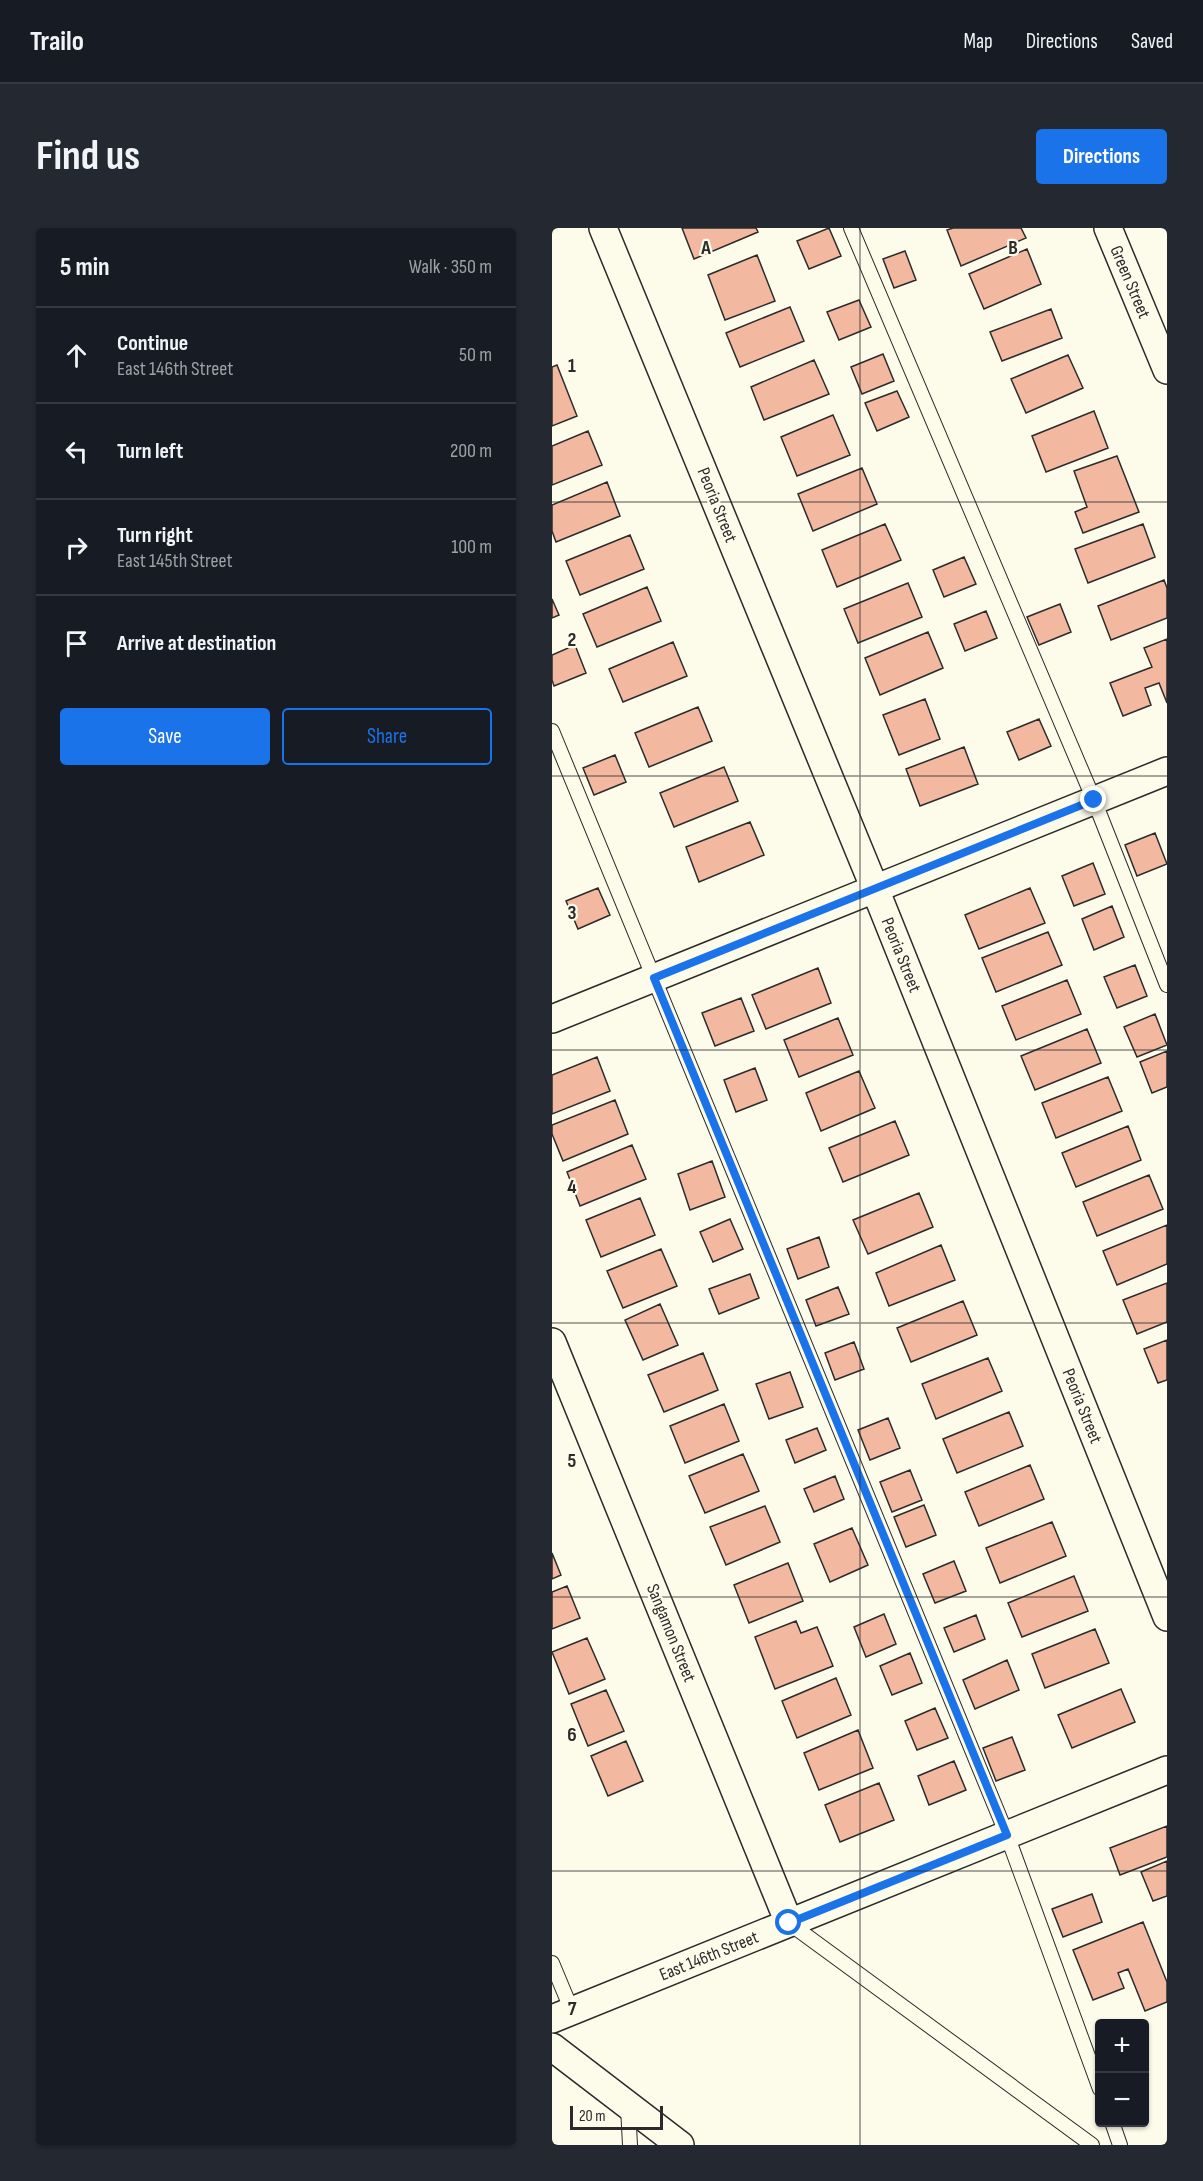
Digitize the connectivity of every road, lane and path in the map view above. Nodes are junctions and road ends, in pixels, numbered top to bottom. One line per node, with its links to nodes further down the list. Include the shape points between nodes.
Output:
1 (603, 228): 8 (street, Peoria Street)
2 (851, 228): 7 (lane)
3 (1108, 228): 4 (street, Green Street)
4 (1167, 370)
5 (552, 731): 9 (lane)
6 (1167, 771): 7 (street)
7 (1094, 800): 8 (street); 10 (lane)
8 (875, 889): 9 (street); 13 (street, Peoria Street)
9 (654, 978): 11 (street); 15 (lane)
10 (1167, 985)
11 (552, 1019)
12 (552, 1342): 16 (street, Sangamon Street)
13 (1167, 1617)
14 (1167, 1770): 15 (street, East 146th Street)
15 (1007, 1835): 16 (street, East 146th Street); 20 (lane)
16 (789, 1923): 18 (street, East 146th Street); 25 (lane)
17 (552, 1963): 18 (lane)
18 (562, 2015)
19 (552, 2047): 21 (street)
20 (1095, 2075)
21 (628, 2107): 23 (lane); 24 (street)
22 (1114, 2127): 26 (lane)
23 (630, 2145)
24 (680, 2145)
25 (1092, 2145)
26 (1120, 2145)

